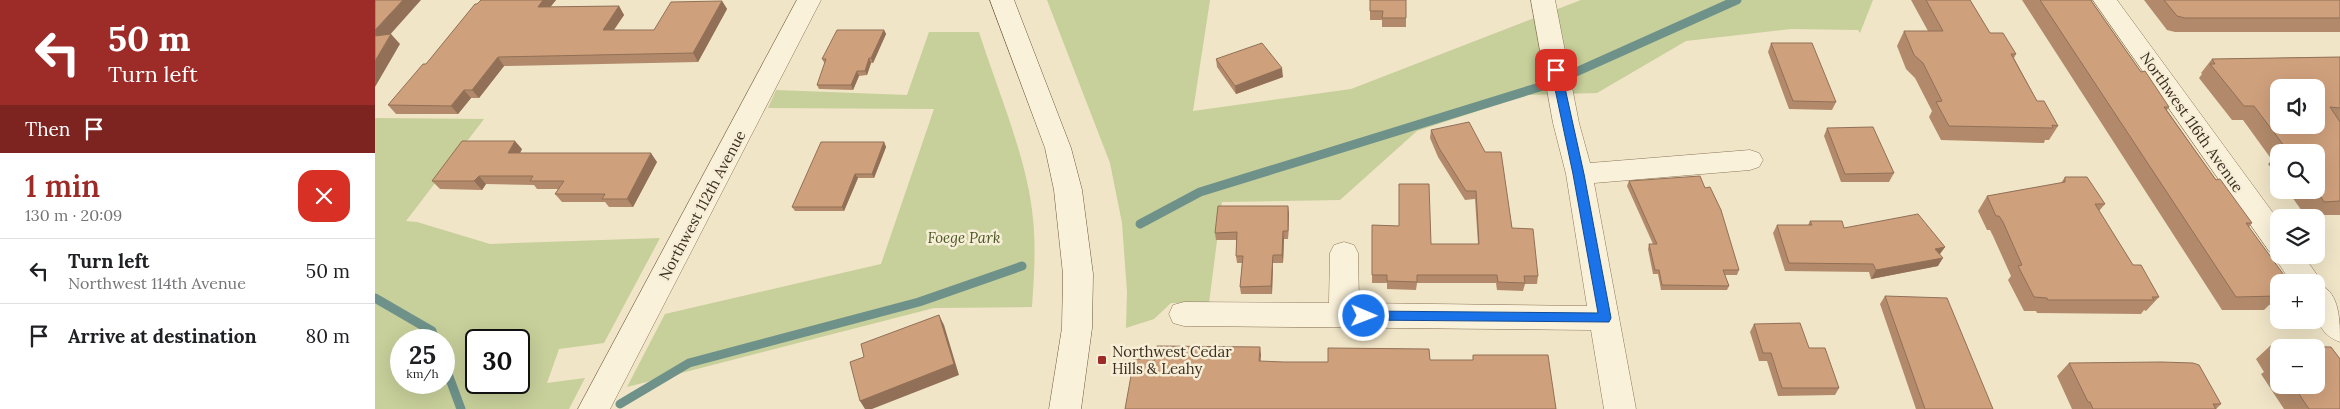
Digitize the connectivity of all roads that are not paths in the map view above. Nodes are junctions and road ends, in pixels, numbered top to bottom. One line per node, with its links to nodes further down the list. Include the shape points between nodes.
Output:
1 (809, 0): 14 (street, Northwest 112th Avenue)
2 (1001, 0): 15 (street, via 1059,148 1068,190 1078,274 1077,328)
3 (1543, 0): 6 (street)
4 (2105, 0): 7 (street, Northwest 116th Avenue)
5 (1750, 160): 6 (street)
6 (1579, 174): 12 (street)
7 (2270, 230)
8 (1344, 253): 11 (street)
9 (2325, 308): 13 (street)
10 (1184, 314): 11 (street)
11 (1344, 316): 12 (street)
12 (1605, 318): 16 (street)
13 (2340, 329)
14 (594, 409)
15 (1065, 409)
16 (1620, 409)

